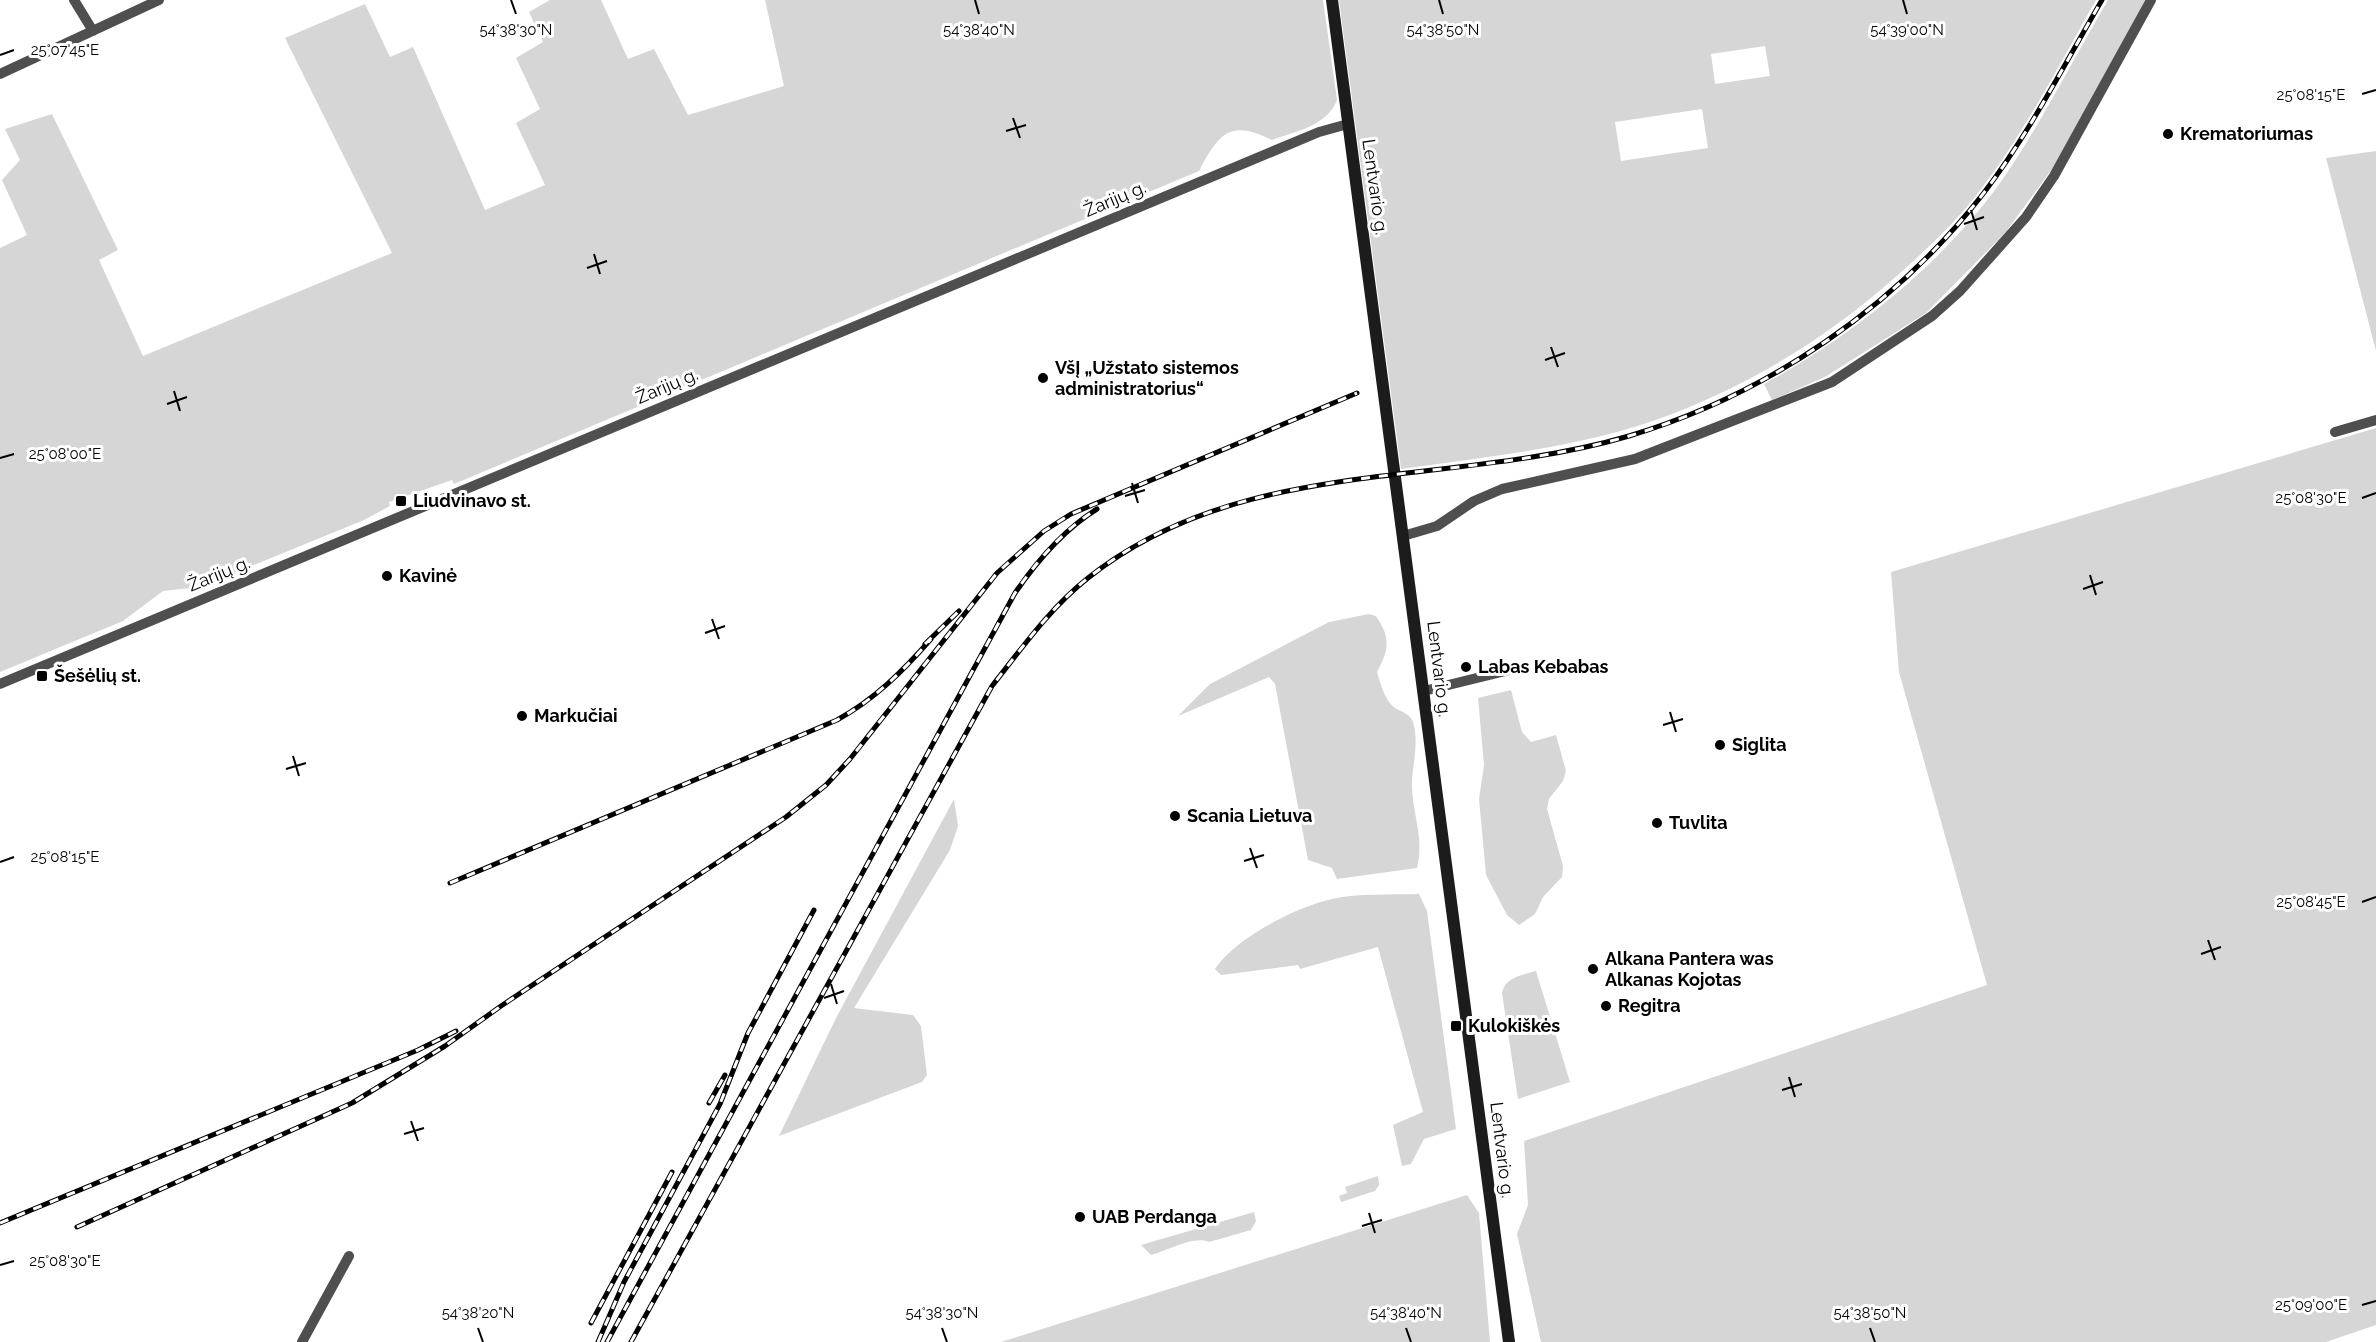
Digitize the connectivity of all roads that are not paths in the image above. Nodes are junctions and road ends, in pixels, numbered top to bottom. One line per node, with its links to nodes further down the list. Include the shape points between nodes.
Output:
1 (74, 0): 5 (street)
2 (159, 0): 5 (street)
3 (1332, 0): 7 (main road, Lentvario g.)
4 (2151, 0): 10 (street, via 2054,176 2026,217 1960,291 1932,316 1832,382 1635,459 1502,489 1474,501 1437,526)
5 (93, 31): 6 (street)
6 (0, 74)
7 (1348, 124): 10 (main road, Lentvario g.); 12 (street, Žarijų g., via 1319,132 1116,216)
8 (2376, 420): 9 (street)
9 (2335, 432)
10 (1403, 536): 13 (main road, Lentvario g.)
11 (1525, 666): 13 (street)
12 (0, 684)
13 (1424, 691): 16 (main road, Lentvario g.)
14 (349, 1256): 15 (street)
15 (302, 1342)
16 (1509, 1342)

